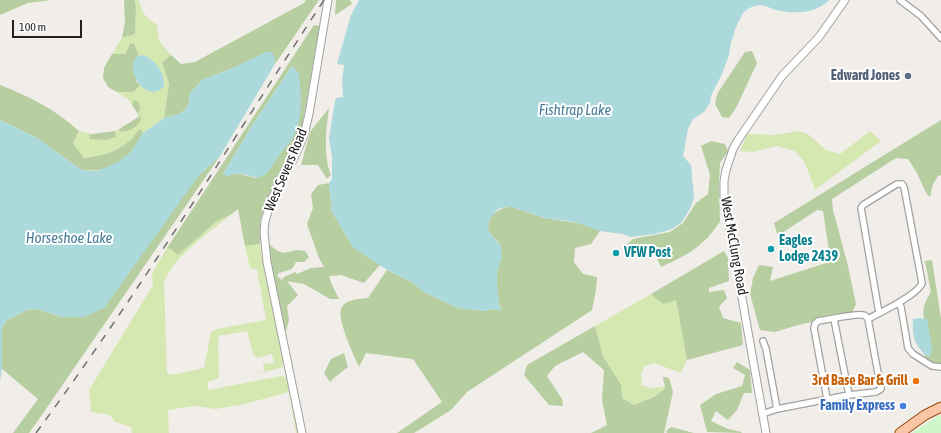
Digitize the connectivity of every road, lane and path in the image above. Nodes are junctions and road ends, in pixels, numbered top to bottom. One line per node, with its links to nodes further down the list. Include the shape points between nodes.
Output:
1 (328, 0): 16 (street, West Severs Road, via 304,135 272,198 264,232 267,262)
2 (845, 0): 15 (street, West McClung Road, via 826,29 787,70 768,96 733,149 726,170 724,197)
3 (900, 0): 4 (street, via 921,16)
4 (941, 38)
5 (898, 303): 6 (street); 6 (street, via 917,291 922,283 902,184 860,208); 10 (street, via 901,307 908,348 932,366)
6 (879, 313): 8 (street)
7 (834, 319): 8 (street, via 863,315); 11 (street); 12 (street, via 818,322 814,328)
8 (868, 319): 11 (street, via 881,389 876,392)
9 (763, 341): 14 (street)
10 (941, 367)
11 (849, 395): 12 (street)
12 (827, 399): 14 (street)
13 (941, 407): 18 (main road)
14 (777, 408): 15 (street)
15 (762, 414): 17 (street, West McClung Road)
16 (302, 433)
17 (766, 433)
18 (900, 433)

